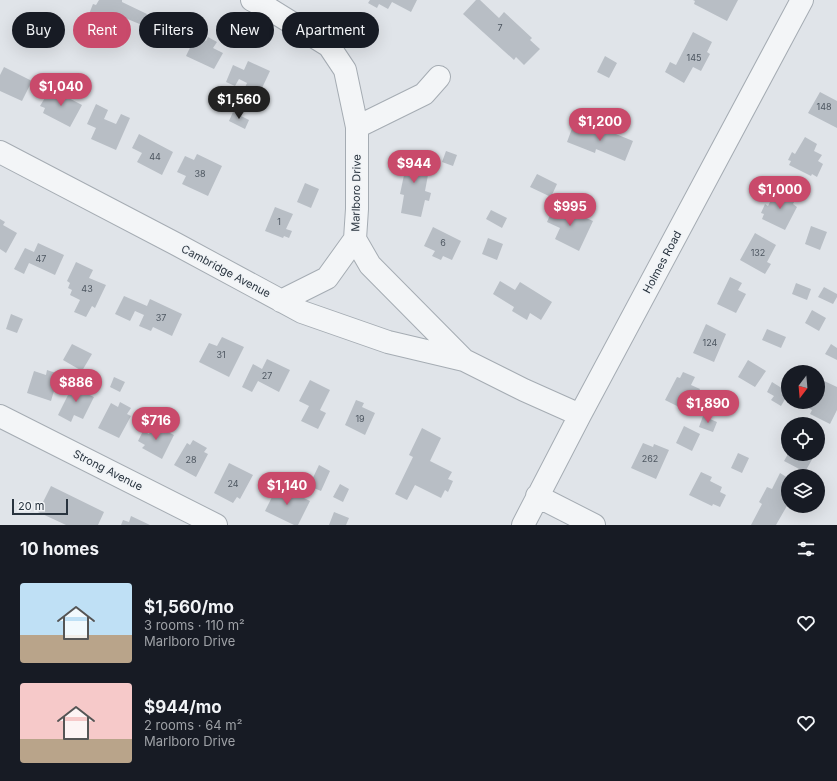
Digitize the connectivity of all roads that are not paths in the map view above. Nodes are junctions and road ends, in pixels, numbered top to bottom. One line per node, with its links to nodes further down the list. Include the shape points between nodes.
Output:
1 (252, 0): 4 (street, Marlboro Drive, via 329,46 345,70)
2 (802, 0): 9 (street, Holmes Road)
3 (439, 77): 4 (street, via 424,94)
4 (357, 127): 6 (street, Marlboro Drive)
5 (0, 152): 7 (street, Cambridge Avenue)
6 (355, 239): 7 (street, via 327,278); 8 (street, Marlboro Drive, via 370,265)
7 (281, 301): 8 (street, Cambridge Avenue, via 302,312 388,342)
8 (464, 360): 9 (street, Marlboro Drive)
9 (580, 415): 11 (street, Holmes Road)
10 (0, 416): 12 (street, Strong Avenue)
11 (537, 496): 13 (street, Holmes Road); 14 (street)
12 (216, 525)
13 (523, 525)
14 (594, 525)

